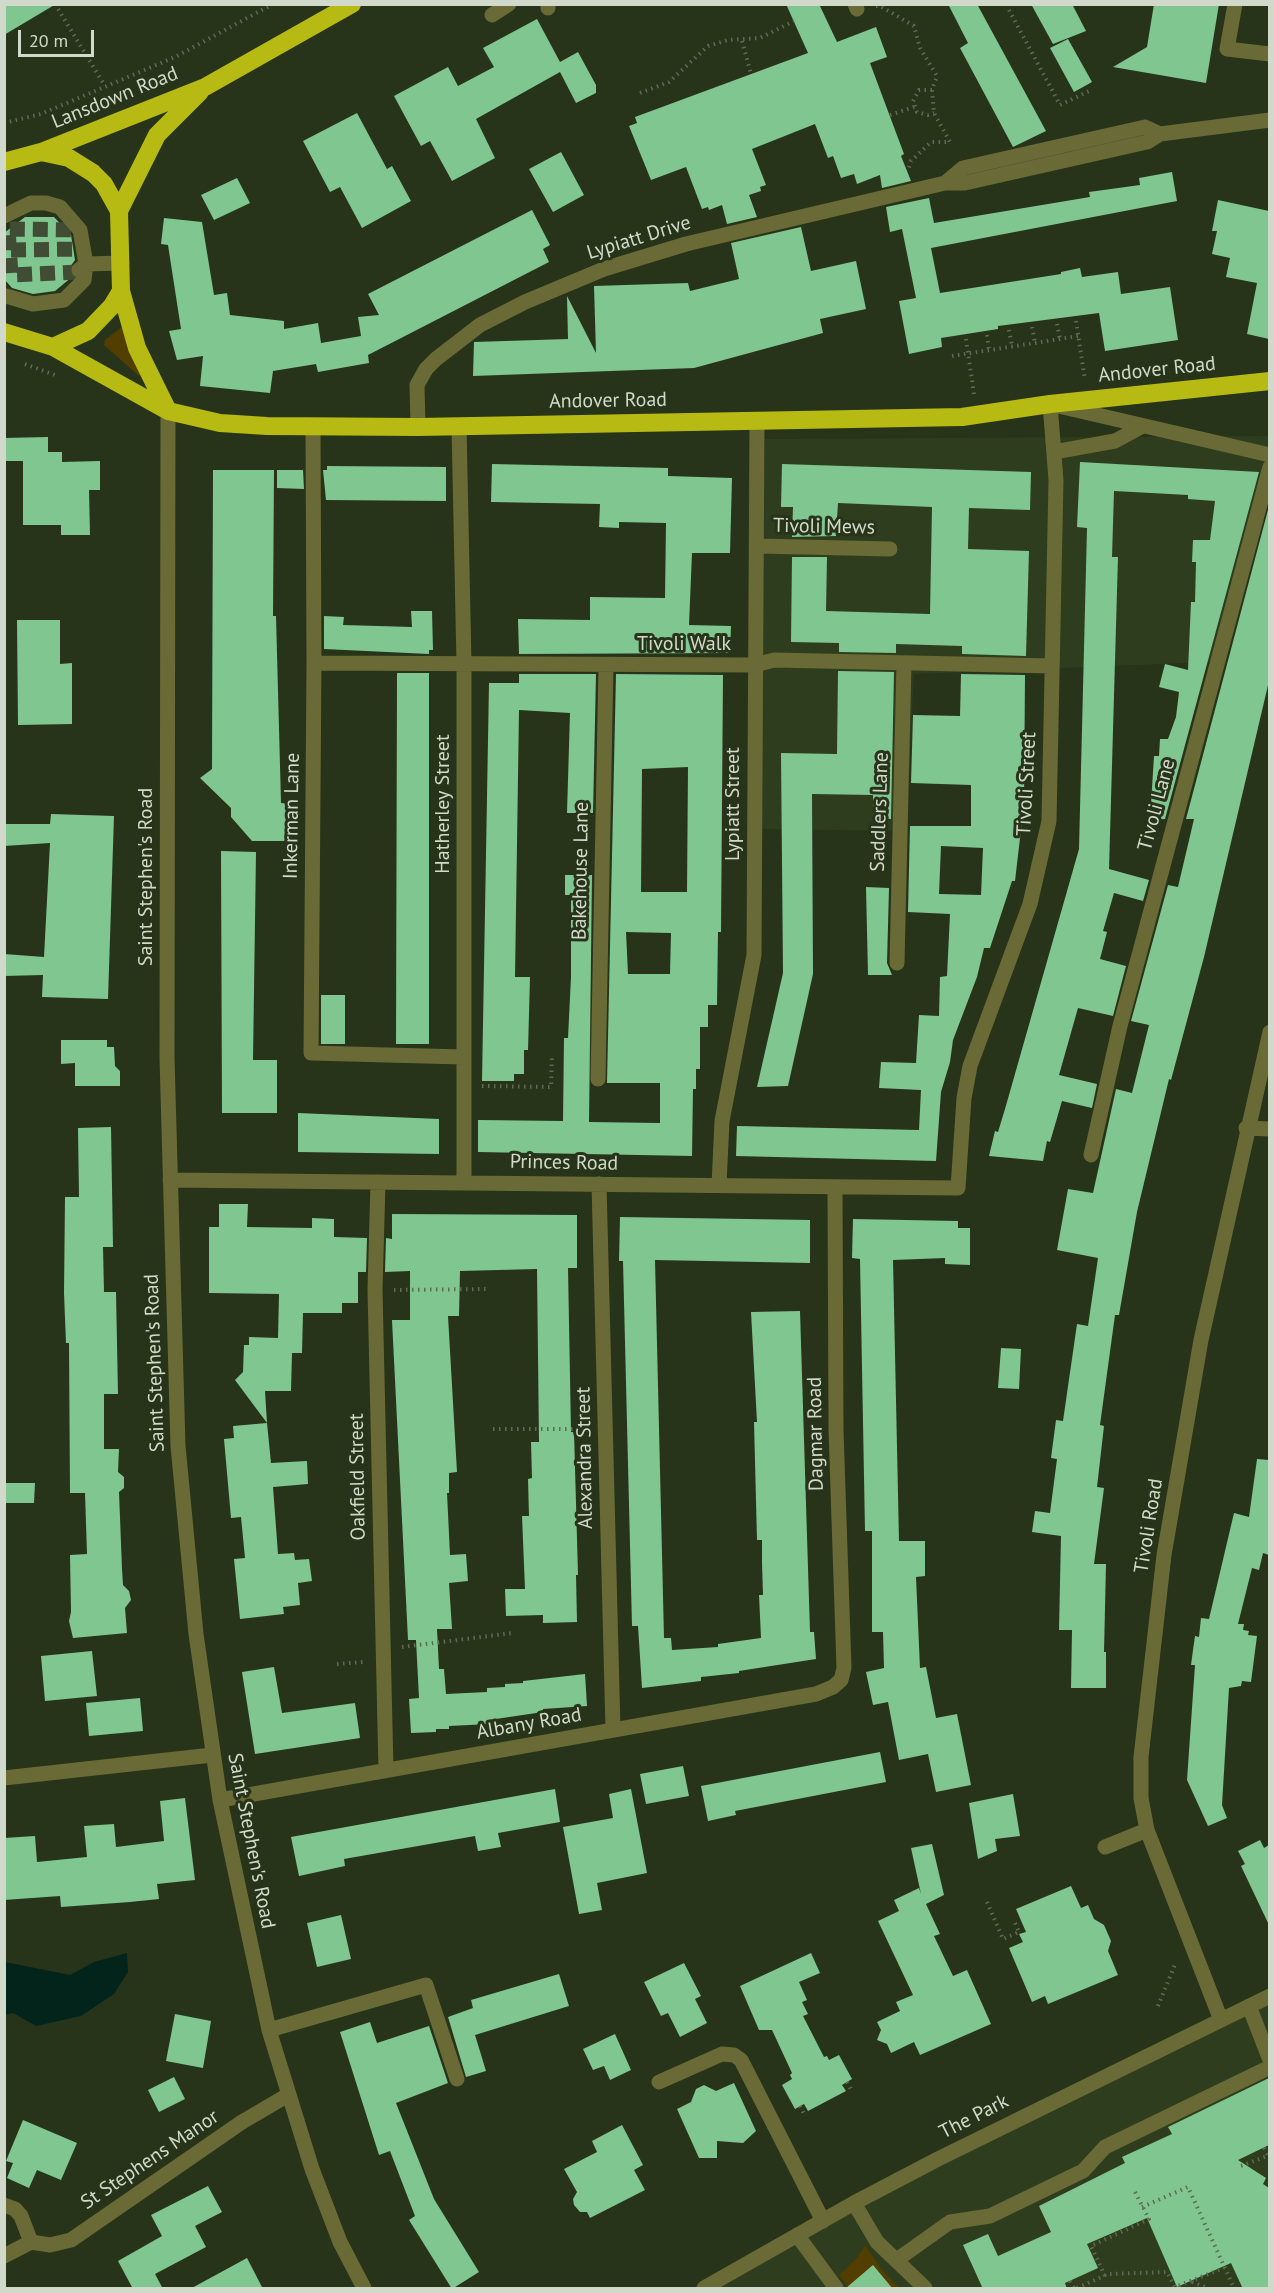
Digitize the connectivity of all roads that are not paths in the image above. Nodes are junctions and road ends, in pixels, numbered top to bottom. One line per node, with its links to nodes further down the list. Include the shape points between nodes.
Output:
1 (352, 4): 6 (highway, Lansdown Road)
2 (509, 4): 4 (street)
3 (1235, 4): 5 (street, via 1227,49)
4 (492, 15)
5 (1269, 54)
6 (205, 87): 8 (highway, Lansdown Road); 10 (highway, Lansdown Road, via 158,135)
7 (1269, 120): 24 (street, Lypiatt Drive, via 1160,134 1147,142 965,183 945,183 666,250 604,269 480,325 426,369 417,385)
8 (41, 152): 9 (highway, Lansdown Road); 10 (highway, via 69,158 93,173)
9 (4, 162)
10 (119, 211): 12 (highway)
11 (6, 221): 13 (street, via 31,203 46,202 60,207 80,230)
12 (122, 263): 13 (street); 14 (highway)
13 (82, 268): 15 (street, via 84,280 64,300 33,304)
14 (121, 291): 17 (highway, via 88,331); 20 (highway, via 137,348)
15 (7, 294)
16 (4, 332): 17 (highway, Andover Road)
17 (53, 346): 20 (highway, Andover Road)
18 (1269, 381): 19 (highway, Andover Road)
19 (1050, 404): 21 (highway, Andover Road, via 976,416); 25 (street, Andover Road); 26 (street, Tivoli Street)
20 (168, 411): 23 (highway, Andover Road, via 220,423); 44 (street, Saint Stephen's Road, via 166,1058)
21 (757, 420): 22 (highway, Andover Road); 29 (street, Lypiatt Street)
22 (459, 426): 24 (highway, Andover Road); 33 (street, Hatherley Street)
23 (313, 427): 24 (highway, Andover Road); 31 (street, Inkerman Lane)
24 (418, 427)
25 (1141, 427): 26 (street, via 1115,441); 27 (street, Andover Road)
26 (1054, 452): 36 (street, Tivoli Street)
27 (1269, 455)
28 (1269, 467): 43 (street, Tivoli Lane, via 1120,1026)
29 (758, 546): 30 (street, Tivoli Mews); 35 (street, Lypiatt Street)
30 (890, 549)
31 (315, 663): 33 (street, Tivoli Walk); 39 (street, Inkerman Lane, via 311,1053)
32 (904, 663): 35 (street, Tivoli Walk, via 774,660); 36 (street, Tivoli Walk); 37 (street, Saddlers Lane)
33 (464, 664): 34 (street, Tivoli Walk); 39 (street, Hatherley Street)
34 (606, 664): 35 (street, Tivoli Walk); 40 (street, Bakehouse Lane)
35 (755, 665): 48 (street, Lypiatt Street, via 753,955 722,1121)
36 (1052, 666): 50 (street, Tivoli Street, via 1049,821 1030,904 970,1066)
37 (897, 963)
38 (1269, 1032): 41 (street, Tivoli Road)
39 (463, 1057): 46 (street, Hatherley Street)
40 (598, 1079)
41 (1246, 1128): 42 (street); 57 (street, Tivoli Road, via 1201,1340 1164,1555 1141,1757 1141,1798)
42 (1269, 1129)
43 (1091, 1155)
44 (170, 1180): 45 (street, Princes Road); 53 (street, Saint Stephen's Road, via 178,1446)
45 (378, 1182): 46 (street, Princes Road); 54 (street, Oakfield Street, via 375,1290)
46 (464, 1183): 47 (street, Princes Road)
47 (599, 1184): 48 (street, Princes Road); 52 (street, Alexandra Street)
48 (719, 1185): 49 (street, Princes Road)
49 (835, 1187): 50 (street, Princes Road); 51 (street, Dagmar Road, via 836,1430 844,1668)
50 (958, 1188)
51 (841, 1680): 52 (street, Albany Road, via 816,1694)
52 (613, 1730): 54 (street, Albany Road)
53 (212, 1755): 55 (street); 56 (street, Saint Stephen's Road)
54 (386, 1770): 56 (street, Albany Road)
55 (4, 1778)
56 (220, 1800): 62 (street, Saint Stephen's Road)
57 (1147, 1830): 58 (street); 61 (street, Tivoli Road)
58 (1105, 1847)
59 (1269, 1996): 60 (street, The Park)
60 (1249, 2006): 61 (street, The Park); 63 (street)
61 (1221, 2020): 67 (street, The Park)
62 (269, 2030): 64 (street, via 426,1985); 66 (street, Saint Stephen's Road)
63 (1269, 2061): 73 (street, via 1106,2148 1083,2171 990,2216 950,2222)
64 (457, 2079)
65 (659, 2082): 69 (street, via 722,2054 741,2060)
66 (288, 2094): 71 (street, St Stephens Manor, via 71,2240 50,2245); 74 (street, Saint Stephen's Road, via 340,2242)
67 (854, 2203): 69 (street, The Park); 73 (street, via 877,2242)
68 (4, 2205): 71 (street, via 21,2216)
69 (823, 2220): 70 (street, The Park)
70 (796, 2235): 75 (street, The Park); 76 (street)
71 (31, 2242): 72 (street, St Stephens Manor)
72 (4, 2256)
73 (898, 2259): 77 (street)
74 (364, 2289)
75 (704, 2289)
76 (836, 2289)
77 (925, 2289)

